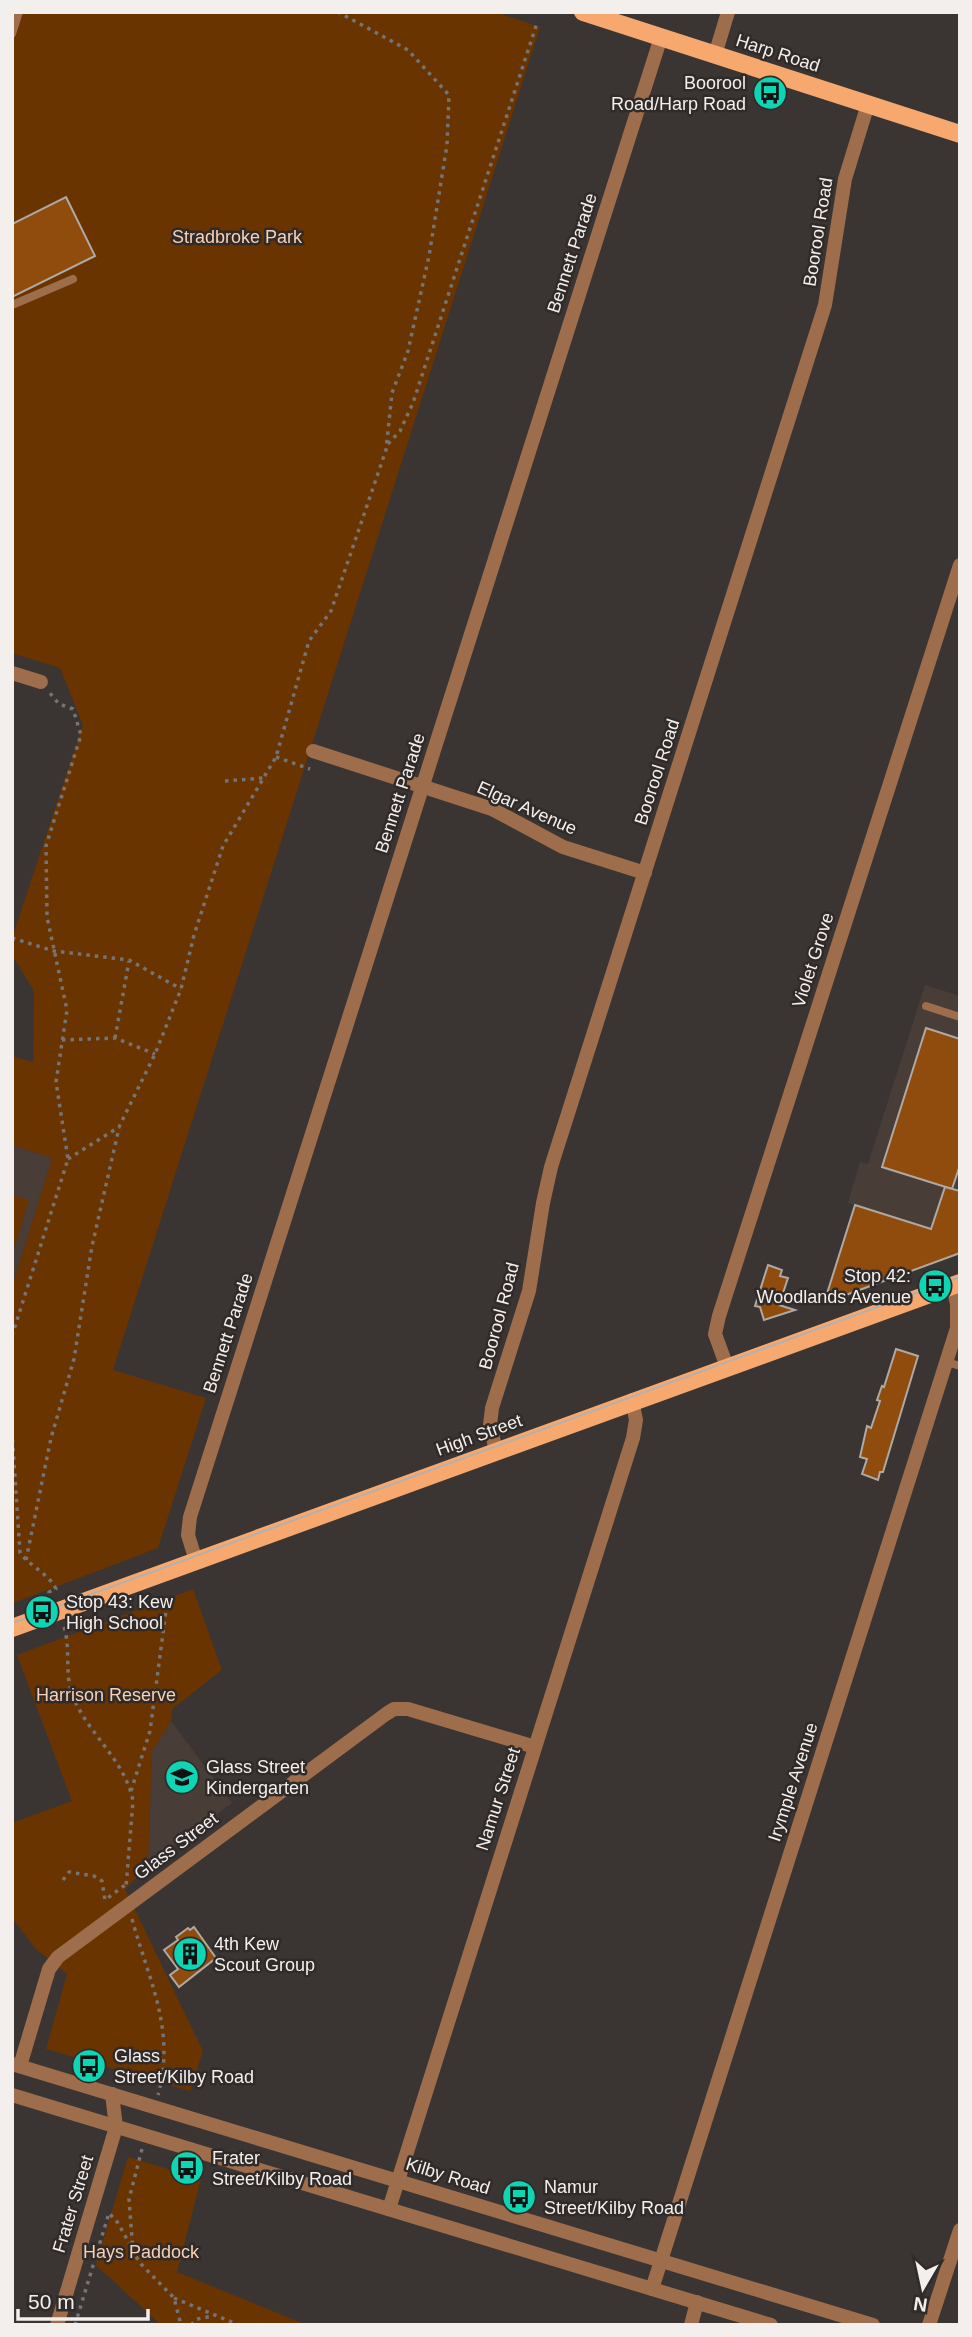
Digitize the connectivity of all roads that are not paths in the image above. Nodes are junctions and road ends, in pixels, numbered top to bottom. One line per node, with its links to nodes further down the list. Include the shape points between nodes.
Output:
1 (19, 12): 4 (lane)
2 (583, 12): 5 (main road, Harp Road)
3 (729, 12): 6 (street)
4 (12, 34)
5 (661, 37): 6 (main road, Harp Road); 15 (street, Bennett Parade)
6 (715, 55): 7 (main road, Harp Road)
7 (868, 104): 8 (main road, Harp Road); 16 (street, Boorool Road, via 845,179 825,305)
8 (960, 134)
9 (73, 279): 10 (lane)
10 (12, 305)
11 (960, 565): 21 (street, Violet Grove, via 719,1316 715,1334)
12 (12, 673): 13 (street)
13 (41, 682)
14 (313, 751): 15 (street, Elgar Avenue)
15 (422, 786): 16 (street, Elgar Avenue, via 492,809 563,847); 24 (street, Bennett Parade, via 190,1517 188,1538)
16 (645, 873): 23 (street, Boorool Road, via 551,1167 529,1291 492,1408 490,1425)
17 (926, 1006): 18 (lane)
18 (960, 1017)
19 (956, 1284): 20 (street, Irymple Avenue); 21 (main road, High Street)
20 (953, 1364): 34 (street, Irymple Avenue)
21 (727, 1367): 22 (main road, High Street)
22 (632, 1401): 23 (main road, High Street); 26 (street, Namur Street, via 633,1438)
23 (496, 1451): 24 (main road, High Street)
24 (196, 1561): 25 (main road, High Street)
25 (12, 1628)
26 (535, 1747): 27 (street, Glass Street, via 408,1709 394,1709 58,1957 51,1965); 31 (street, Namur Street)
27 (16, 2065): 28 (street, Kilby Road)
28 (112, 2094): 30 (street, Frater Street); 31 (street, Kilby Road)
29 (12, 2095): 30 (street)
30 (116, 2127): 32 (street); 37 (street, Frater Street)
31 (397, 2180): 32 (street, Namur Street); 34 (street, Kilby Road)
32 (389, 2209): 35 (street)
33 (960, 2230): 41 (street)
34 (661, 2260): 35 (street, Irymple Avenue); 40 (street, Kilby Road)
35 (652, 2289): 36 (street)
36 (697, 2302): 38 (street); 39 (street)
37 (57, 2325)
38 (691, 2325)
39 (771, 2325)
40 (873, 2325)
41 (929, 2325)

